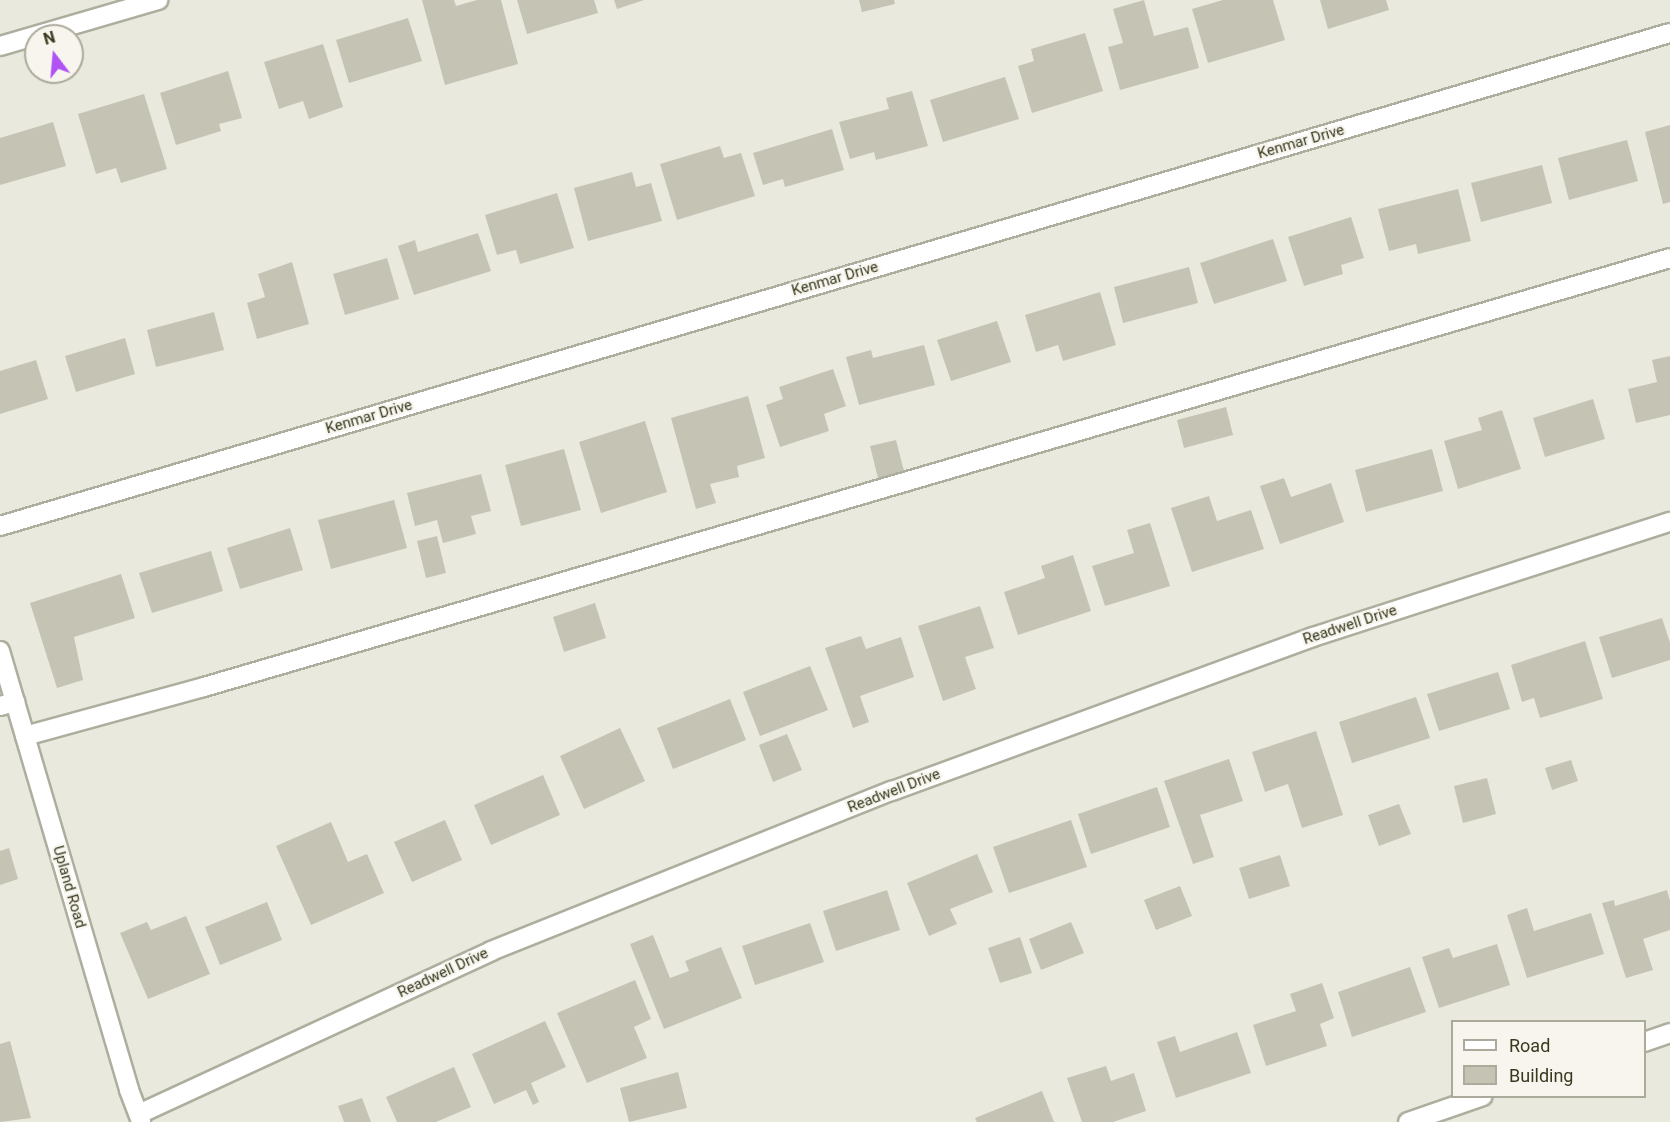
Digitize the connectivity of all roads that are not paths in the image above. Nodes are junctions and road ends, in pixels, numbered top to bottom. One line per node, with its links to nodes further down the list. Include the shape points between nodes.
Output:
1 (158, 0): 3 (street)
2 (1670, 33): 6 (street, Kenmar Drive)
3 (0, 46)
4 (1670, 258): 9 (street)
5 (1670, 522): 13 (street, Readwell Drive, via 1313,637 892,791 491,951)
6 (0, 526)
7 (0, 651): 8 (street, Upland Road)
8 (7, 704): 9 (street, Upland Road)
9 (25, 736): 13 (street, Upland Road)
10 (1670, 1033): 11 (street)
11 (1646, 1041)
12 (1477, 1098): 14 (street)
13 (140, 1118)
14 (1408, 1122)

